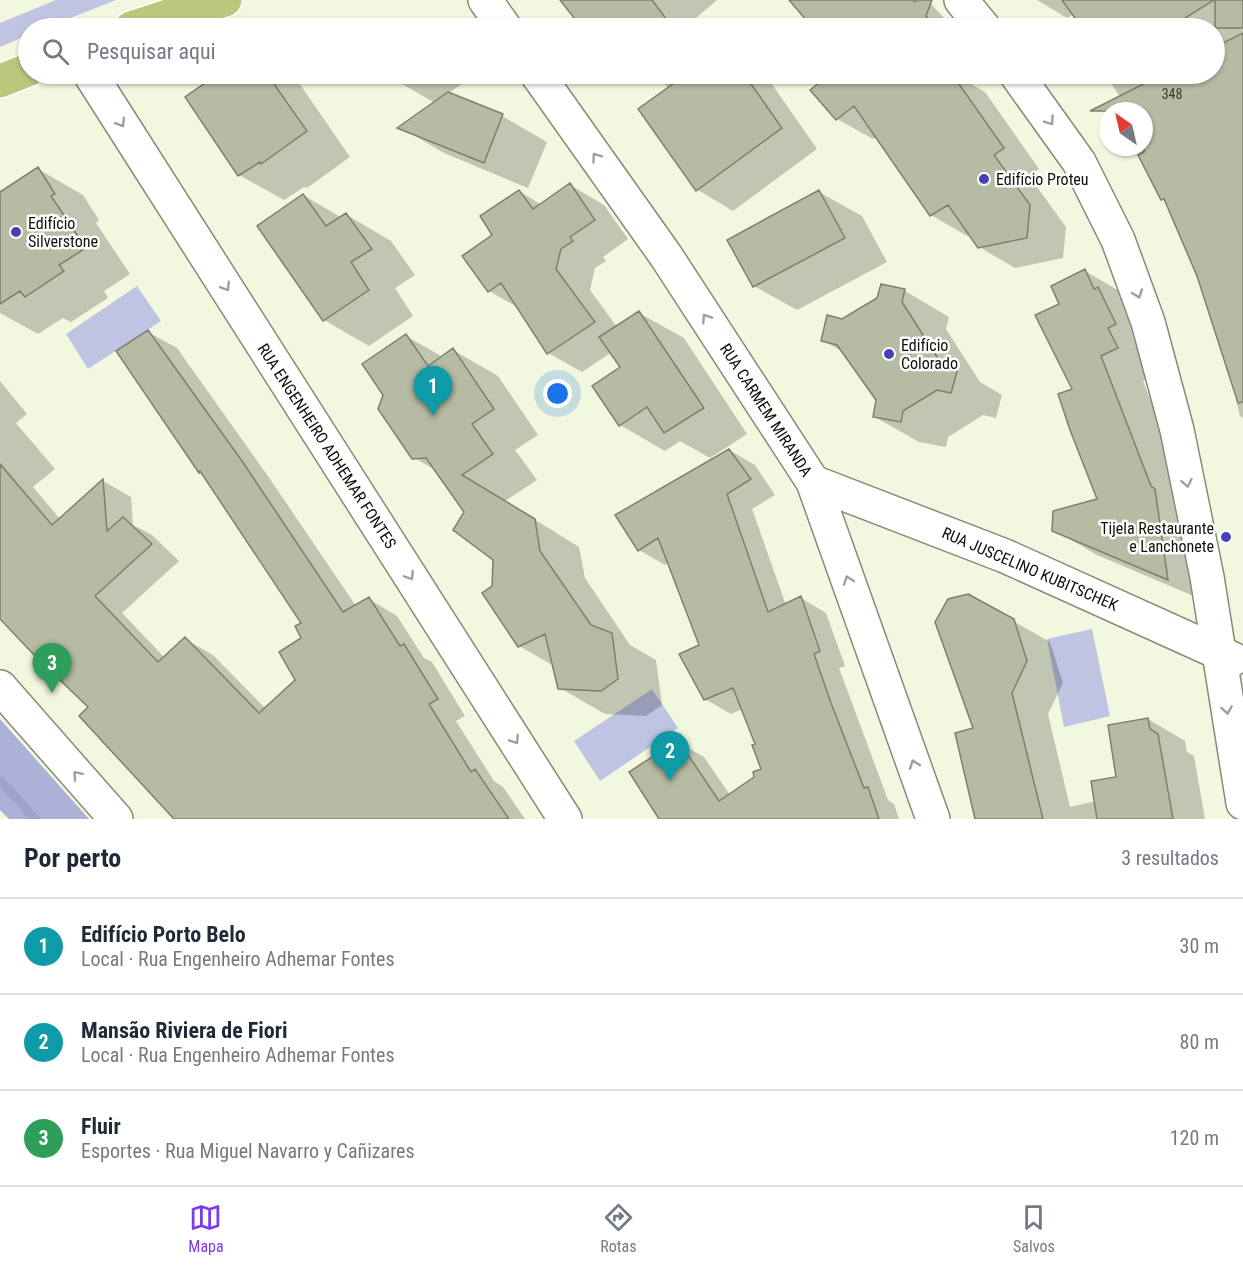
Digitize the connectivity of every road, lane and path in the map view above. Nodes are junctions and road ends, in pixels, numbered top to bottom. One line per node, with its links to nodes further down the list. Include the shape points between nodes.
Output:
1 (225, 0): 4 (main road)
2 (485, 0): 5 (street)
3 (961, 0): 6 (street)
4 (162, 18)
5 (498, 18)
6 (976, 18)
7 (18, 74): 8 (main road)
8 (0, 81)
9 (96, 84): 17 (street, RUA ENGENHEIRO ADHEMAR FONTES, one-way to 17)
10 (544, 84): 12 (street, RUA CARMEM MIRANDA, one-way to 10, via 666,256)
11 (1023, 84): 13 (street, one-way to 13, via 1079,162 1118,240 1148,322 1177,430 1207,577)
12 (813, 482): 13 (street, RUA JUSCELINO KUBITSCHEK, via 1005,556); 18 (street, RUA CARMEM MIRANDA, one-way to 12)
13 (1230, 658): 15 (street, one-way to 15)
14 (0, 687): 16 (street, one-way to 14)
15 (1243, 803)
16 (116, 819)
17 (565, 819)
18 (933, 819)

